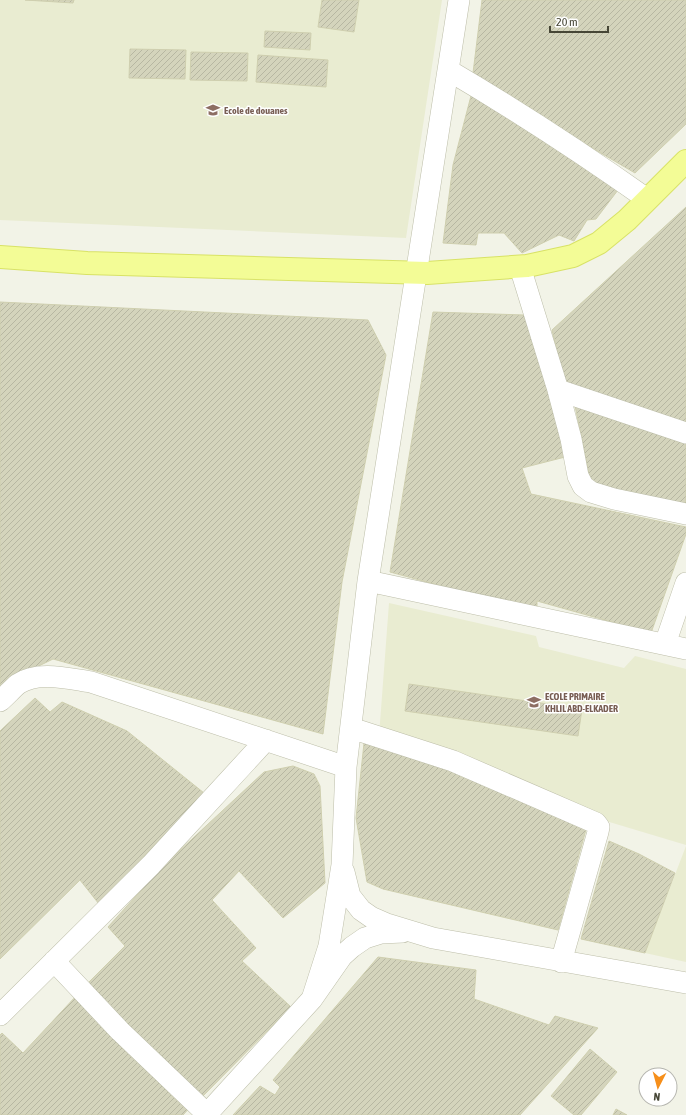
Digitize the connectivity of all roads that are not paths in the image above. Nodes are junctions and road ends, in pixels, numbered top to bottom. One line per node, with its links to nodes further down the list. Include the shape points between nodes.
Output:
1 (459, 0): 2 (street)
2 (448, 70): 4 (street, via 592,160); 7 (street)
3 (686, 161): 4 (main road)
4 (647, 199): 6 (main road, via 627,220 598,243 574,256)
5 (0, 257): 7 (main road, via 87,263)
6 (520, 267): 7 (main road); 8 (street)
7 (415, 272): 11 (street)
8 (558, 390): 9 (street); 10 (street, via 578,476 583,486 590,492 614,499)
9 (686, 433)
10 (686, 514)
11 (368, 581): 13 (street); 16 (street)
12 (686, 584): 13 (street)
13 (665, 644): 14 (street)
14 (686, 648)
15 (0, 702): 17 (street, via 19,684 32,678 54,676 91,682)
16 (350, 728): 18 (street); 22 (street, via 453,761 596,823 599,827 598,832)
17 (266, 740): 18 (street); 21 (street, via 151,865)
18 (346, 767): 19 (street)
19 (342, 865): 20 (street, via 350,896 361,910 387,924); 24 (street, via 329,946)
20 (414, 932): 22 (street, via 433,938); 24 (street, via 381,933 365,938 342,956)
21 (54, 961): 25 (street); 26 (street, via 120,1031)
22 (561, 962): 23 (street)
23 (686, 983)
24 (312, 1000): 26 (street)
25 (0, 1015)
26 (207, 1114)

